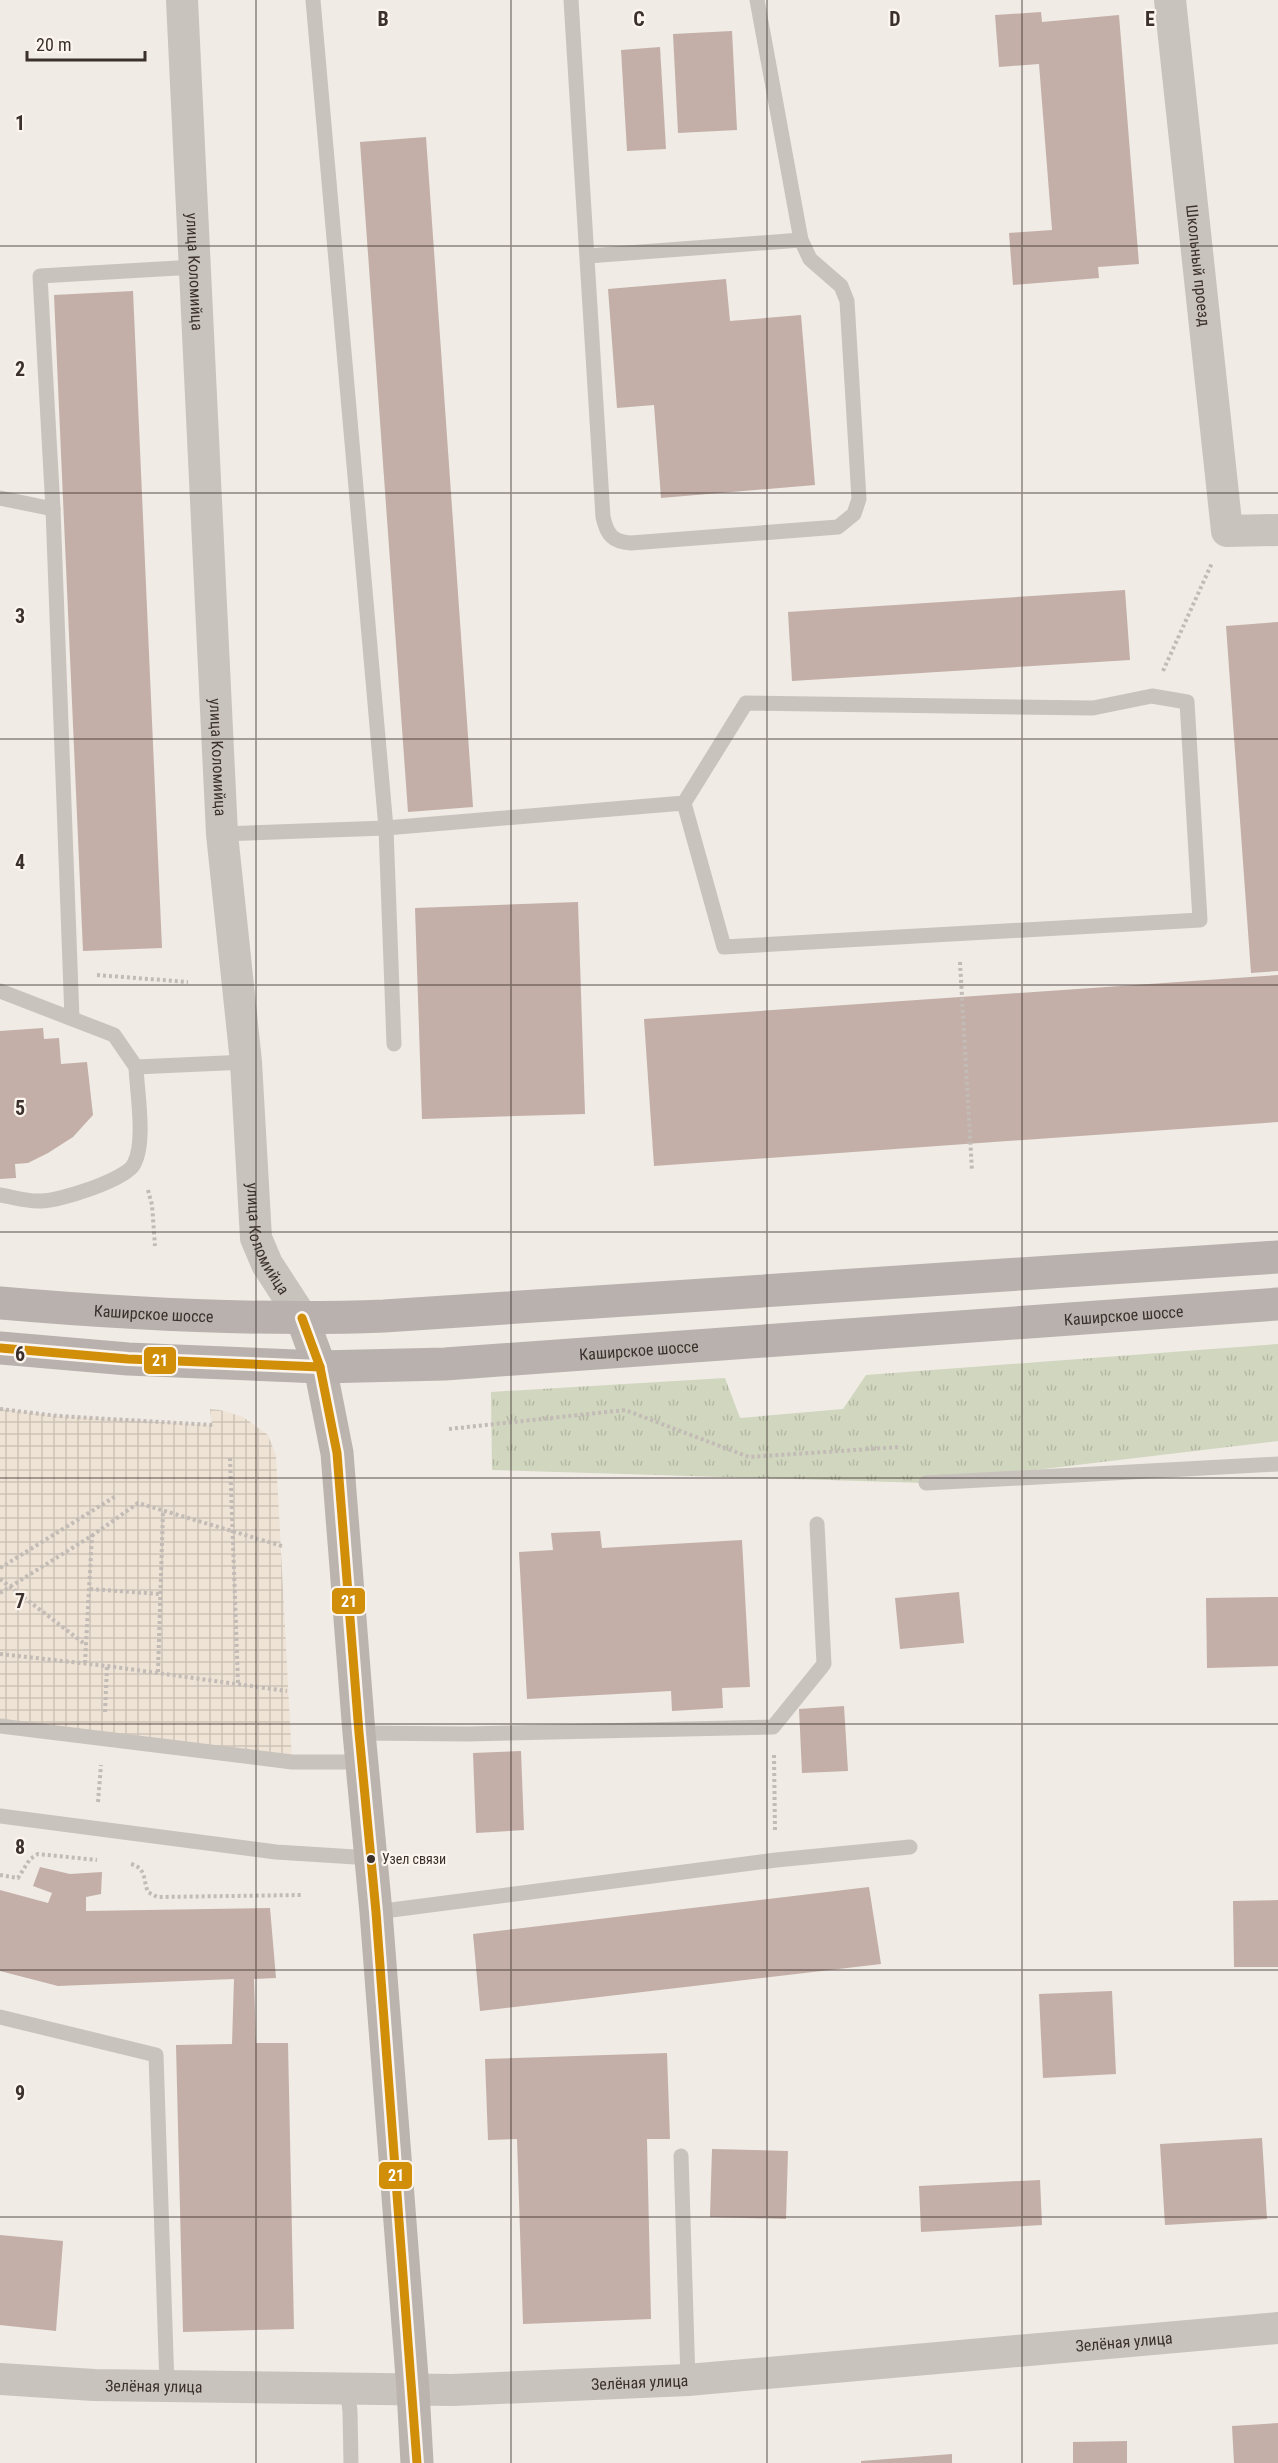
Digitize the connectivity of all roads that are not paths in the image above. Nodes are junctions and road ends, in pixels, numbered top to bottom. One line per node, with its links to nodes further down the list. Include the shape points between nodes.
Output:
1 (182, 0): 8 (street, улица Коломийца)
2 (313, 0): 13 (lane)
3 (571, 0): 7 (lane)
4 (757, 0): 6 (lane)
5 (1170, 0): 11 (street, Школьный проезд, via 1227,531)
6 (801, 240): 7 (lane); 7 (lane, via 810,259 841,286 847,301 860,499 855,514 831,529 631,543 614,540 608,534 603,518)
7 (588, 256)
8 (195, 267): 10 (lane, via 40,276); 14 (street, улица Коломийца)
9 (0, 498): 10 (lane)
10 (52, 509): 16 (lane)
11 (1278, 530)
12 (684, 803): 12 (lane, via 746,703 1093,708 1152,696 1187,702 1200,920 724,947); 13 (lane)
13 (386, 828): 14 (lane); 17 (lane)
14 (222, 834): 18 (street, улица Коломийца)
15 (0, 991): 16 (lane)
16 (72, 1018): 19 (lane, via 114,1035)
17 (394, 1044)
18 (246, 1062): 19 (lane); 24 (street, улица Коломийца, via 256,1238 267,1264)
19 (136, 1067): 20 (lane, via 140,1140 134,1165 126,1174 42,1202)
20 (0, 1195)
21 (1278, 1257): 24 (main road, Каширское шоссе, via 442,1313)
22 (0, 1303): 24 (main road, Каширское шоссе)
23 (1278, 1304): 26 (main road, Каширское шоссе, via 445,1364)
24 (302, 1318): 26 (main road, улица Коломийца)
25 (0, 1348): 26 (main road, Каширское шоссе, via 128,1359)
26 (320, 1367): 31 (main road, улица Коломийца, via 337,1453)
27 (1278, 1464): 28 (lane)
28 (926, 1483)
29 (817, 1524): 31 (lane, via 824,1665 773,1727 467,1734)
30 (0, 1726): 31 (lane, via 292,1762)
31 (360, 1747): 34 (main road, улица Коломийца)
32 (0, 1816): 34 (lane, via 276,1852)
33 (910, 1847): 35 (lane, via 776,1860)
34 (371, 1858): 35 (main road, улица Коломийца)
35 (376, 1912): 43 (main road, улица Коломийца)
36 (0, 2017): 41 (lane, via 156,2055)
37 (681, 2156): 40 (lane)
38 (1278, 2328): 40 (street, Зелёная улица)
39 (0, 2379): 41 (street, Зелёная улица)
40 (688, 2380): 43 (street, Зелёная улица)
41 (167, 2385): 42 (street, Зелёная улица)
42 (347, 2388): 43 (street, Зелёная улица); 44 (lane)
43 (413, 2390): 45 (main road, улица Коломийца)
44 (351, 2463)
45 (417, 2463)

